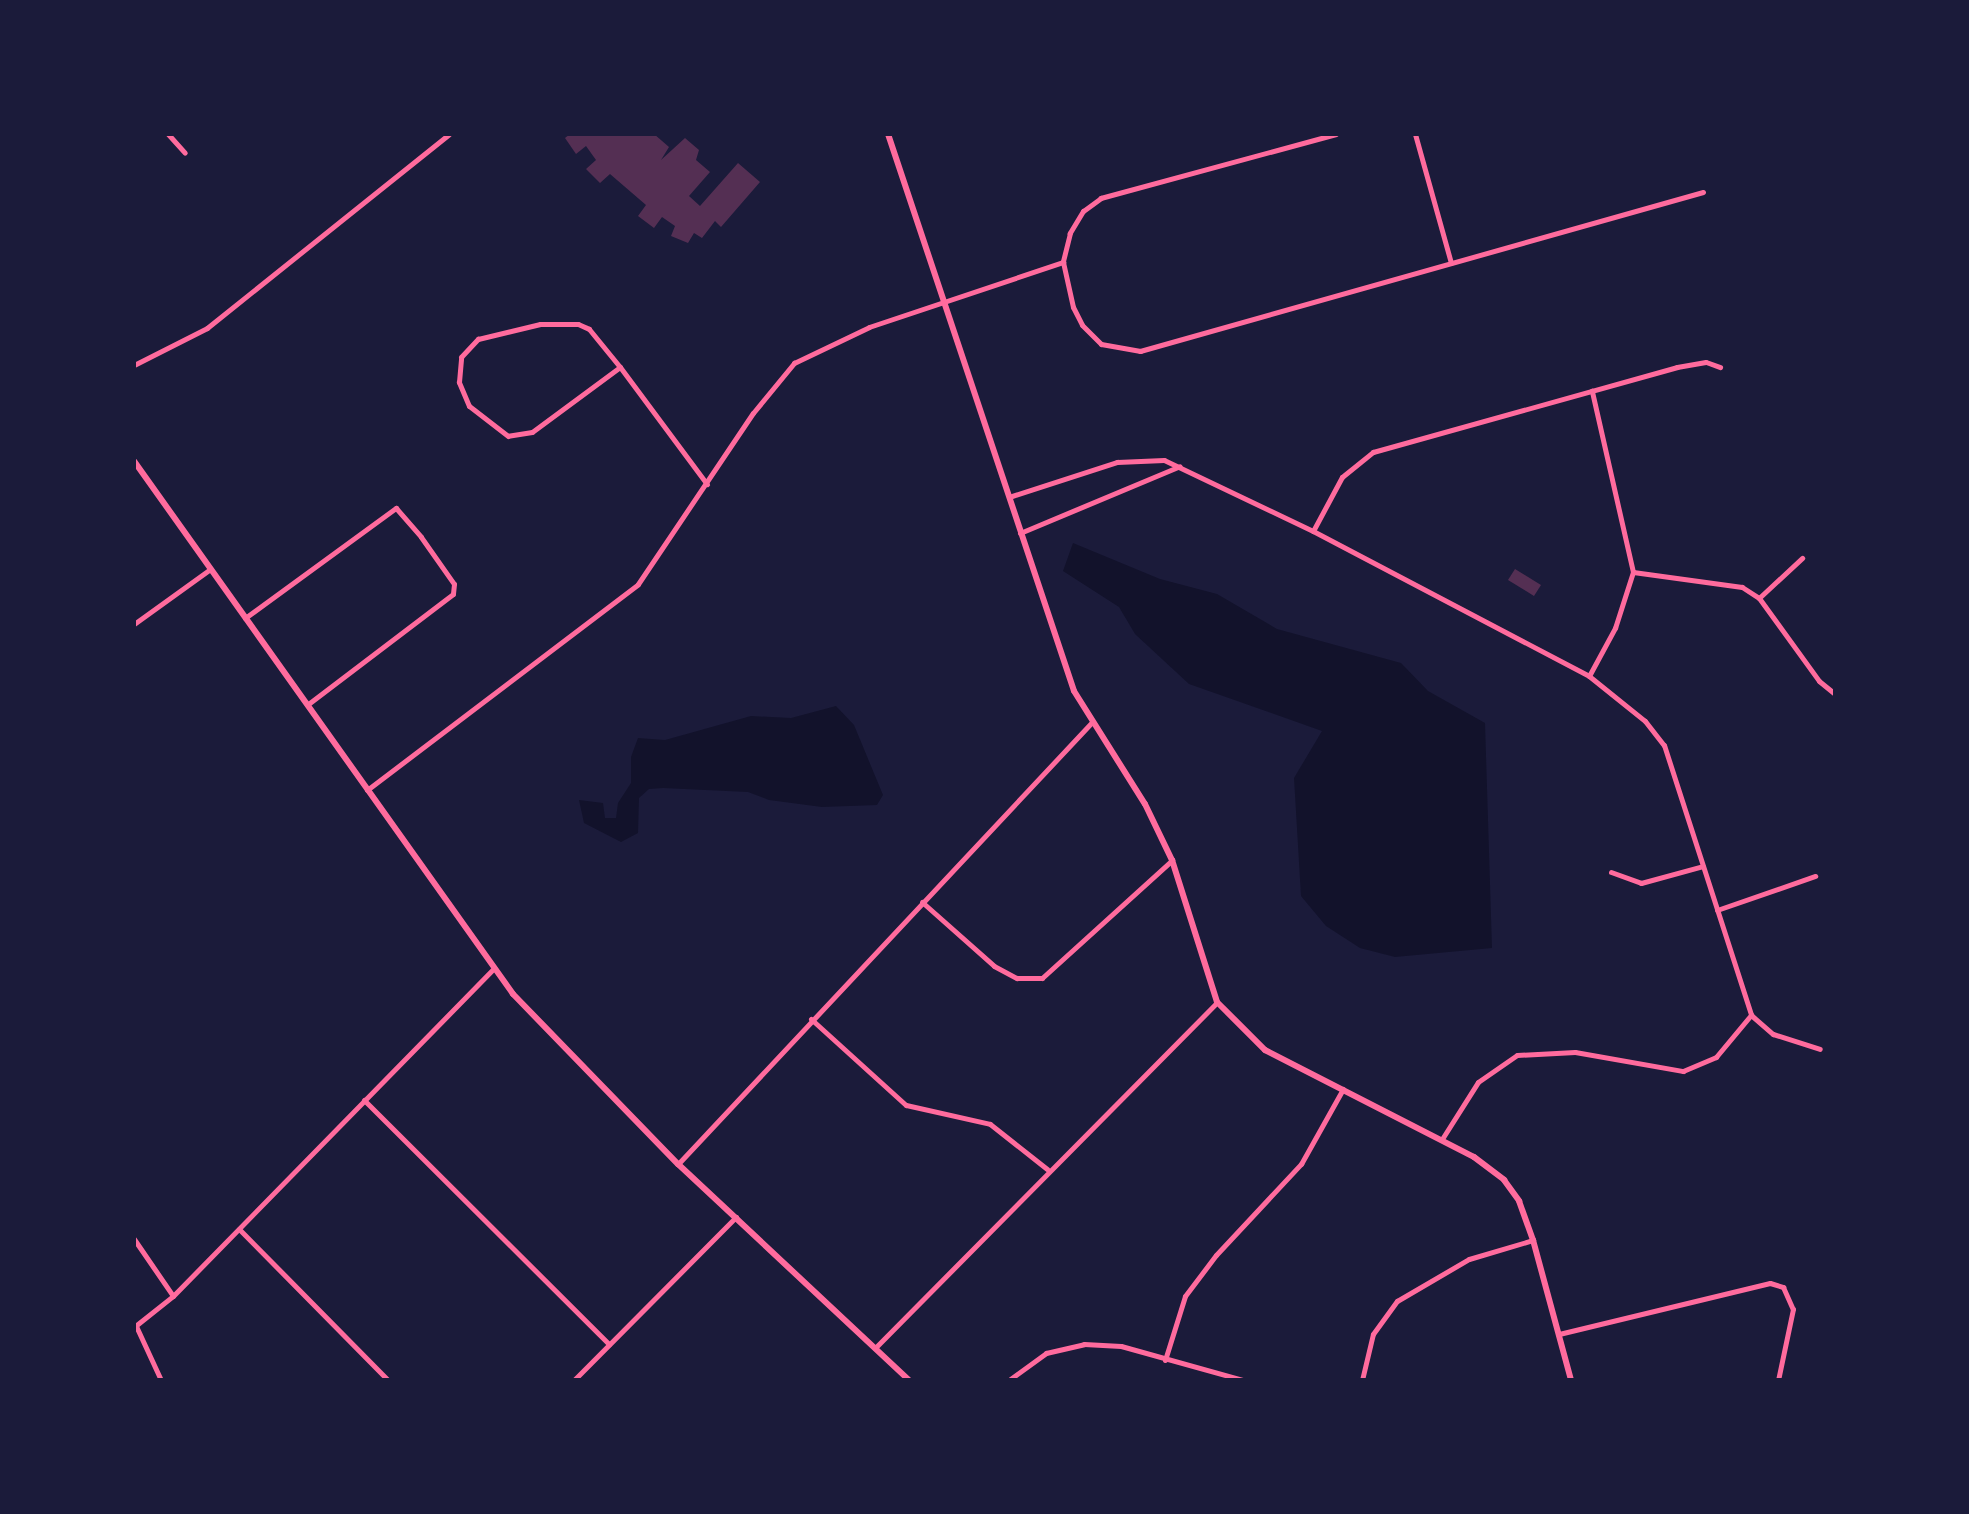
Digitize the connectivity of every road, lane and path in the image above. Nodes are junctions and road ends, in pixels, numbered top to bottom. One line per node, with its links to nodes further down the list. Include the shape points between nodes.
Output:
1 (168, 134): 6 (street)
2 (449, 134): 11 (street, via 207,328)
3 (888, 134): 10 (street)
4 (1336, 134): 8 (street, via 1101,198 1083,211 1070,233)
5 (1415, 134): 9 (street)
6 (185, 153)
7 (1703, 192): 9 (street)
8 (1063, 262): 9 (street, via 1082,325 1101,344 1140,351); 10 (street)
9 (1451, 263)
10 (945, 299): 17 (street, via 818,347 794,363); 18 (street)
11 (134, 365)
12 (620, 367): 12 (street, via 589,329 565,323 478,339 458,370 469,406 508,436 532,432); 17 (street)
13 (1720, 367): 14 (street, via 1706,362 1677,367)
14 (1592, 391): 19 (street, via 1361,457 1342,477); 23 (street)
15 (134, 461): 22 (street)
16 (1180, 466): 18 (street, via 1146,458 1117,462); 19 (street); 20 (street)
17 (707, 484): 31 (street, via 652,568 616,605)
18 (1009, 497): 20 (street)
19 (1313, 531): 27 (street)
20 (1020, 533): 30 (street, via 1074,691)
21 (1802, 558): 24 (street)
22 (209, 570): 25 (street); 26 (street)
23 (1633, 572): 24 (street, via 1719,582); 27 (street, via 1615,628)
24 (1759, 598): 28 (street, via 1819,681)
25 (245, 618): 29 (street); 29 (street, via 396,508 454,584 453,594)
26 (134, 624)
27 (1589, 676): 33 (street, via 1645,721 1664,745)
28 (1835, 694)
29 (307, 706): 31 (street)
30 (1092, 722): 32 (street, via 1145,804); 36 (street)
31 (367, 790): 38 (street)
32 (1172, 860): 36 (street, via 1042,978 1017,978 994,966); 39 (street)
33 (1703, 866): 34 (street, via 1641,883); 37 (street)
34 (1611, 872)
35 (1815, 876): 37 (street)
36 (922, 902): 41 (street)
37 (1717, 910): 40 (street)
38 (494, 968): 44 (street); 46 (street, via 546,1031)
39 (1217, 1002): 43 (street, via 1265,1050); 47 (street)
40 (1751, 1015): 42 (street, via 1773,1034); 45 (street, via 1716,1057 1683,1071 1575,1052 1517,1055 1478,1082)
41 (811, 1019): 46 (street); 47 (street, via 906,1105 990,1124)
42 (1820, 1049)
43 (1343, 1089): 45 (street); 57 (street, via 1301,1164 1185,1296)
44 (364, 1100): 49 (street); 55 (street)
45 (1442, 1139): 51 (street, via 1504,1180 1519,1201)
46 (678, 1164): 48 (street)
47 (1047, 1169): 56 (street)
48 (736, 1217): 55 (street); 56 (street)
49 (239, 1229): 52 (street); 59 (street)
50 (134, 1239): 52 (street)
51 (1533, 1240): 54 (street); 64 (street, via 1469,1259 1397,1301 1373,1334)
52 (173, 1296): 53 (street)
53 (135, 1326): 58 (street)
54 (1559, 1334): 65 (street); 66 (street, via 1770,1283 1783,1287 1793,1309)
55 (609, 1344): 60 (street)
56 (875, 1348): 61 (street)
57 (1165, 1360): 62 (street, via 1121,1346 1084,1344 1046,1353); 63 (street)
58 (161, 1380)
59 (388, 1380)
60 (574, 1380)
61 (909, 1380)
62 (1009, 1380)
63 (1243, 1380)
64 (1362, 1380)
65 (1571, 1380)
66 (1778, 1380)

